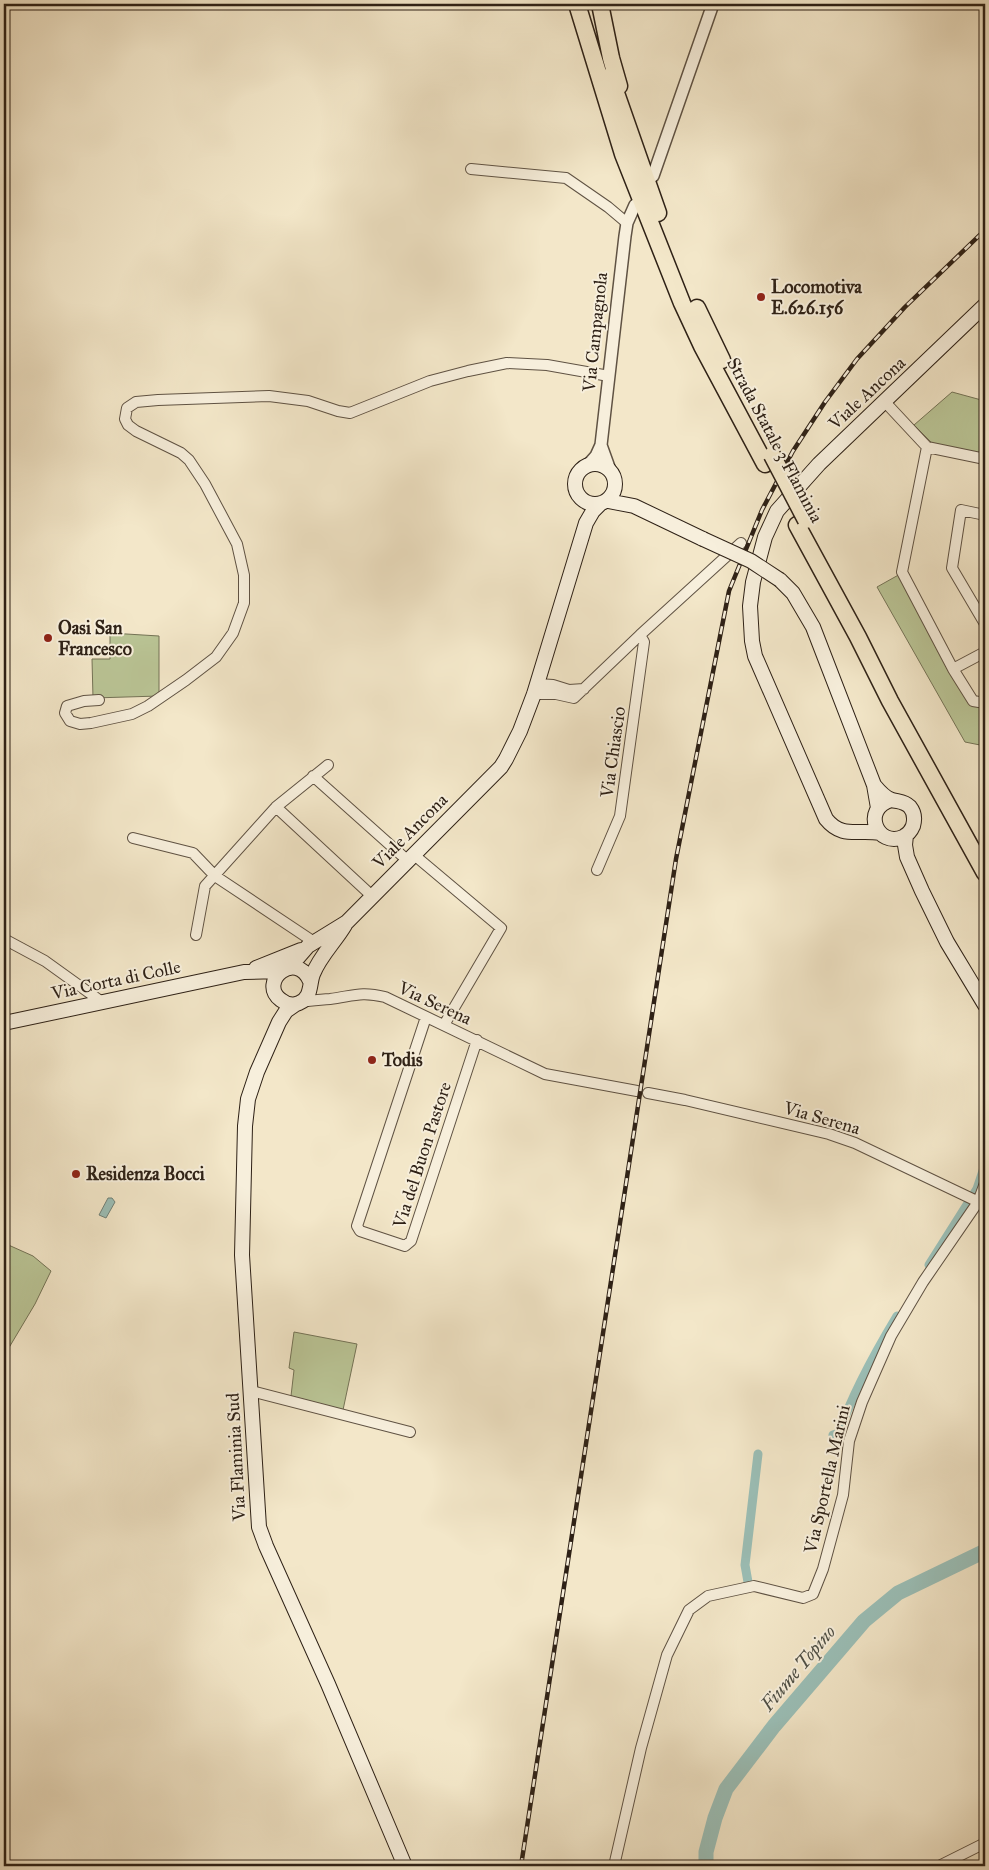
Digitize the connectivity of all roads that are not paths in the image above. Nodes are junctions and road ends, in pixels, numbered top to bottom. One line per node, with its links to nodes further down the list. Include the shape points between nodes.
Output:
1 (566, 4): 7 (highway, via 604,112)
2 (577, 4): 7 (highway, Strada Statale 3 Flaminia)
3 (589, 4): 6 (highway, Strada Statale 3 Flaminia)
4 (600, 4): 6 (highway)
5 (713, 4): 9 (street)
6 (631, 137): 17 (highway, Strada Statale 3 Flaminia, via 689,292)
7 (623, 154): 17 (highway, Strada Statale 3 Flaminia, via 702,346)
8 (471, 169): 11 (street, via 566,178)
9 (653, 176)
10 (635, 205): 11 (street, Via Campagnola)
11 (627, 223): 13 (street, Via Campagnola)
12 (985, 305): 14 (main road, Viale Ancona)
13 (609, 376): 15 (street, Via Campagnola); 35 (street, via 547,365 507,363 430,381 350,413 308,401 269,396 130,404 125,413 128,425 181,453 205,484 243,561 244,603 233,633 216,657 148,706 132,714 92,723 70,721 64,713 67,706 75,703)
14 (885, 402): 16 (street); 44 (main road, Viale Ancona, via 819,464 777,511 765,537 753,582 750,624 755,656 826,819 838,830)
15 (601, 445): 19 (street, Via Campagnola); 20 (street, Via Campagnola)
16 (927, 447): 18 (street); 31 (street, via 902,572)
17 (769, 459): 25 (highway, Strada Statale 3 Flaminia, bridge)
18 (985, 459)
19 (588, 465): 20 (main road, via 600,464); 22 (main road, Via Campagnola, via 575,479 576,492)
20 (610, 470): 21 (main road, Via Campagnola, via 614,476)
21 (608, 498): 22 (main road, via 595,505); 24 (main road, Via Campagnola, via 593,510); 40 (main road, bridge, via 634,506 751,561 793,593 813,627)
22 (585, 502): 24 (main road, Via Campagnola)
23 (985, 515): 27 (street, via 961,510 952,568)
24 (586, 522): 30 (main road, Via Campagnola)
25 (802, 523): 48 (highway, Strada Statale 3 Flaminia); 52 (highway, Strada Statale 3 Flaminia, via 890,701)
26 (741, 543): 28 (street)
27 (985, 624)
28 (640, 635): 34 (street); 51 (street, Via Chiascio, via 644,642 620,816)
29 (985, 652): 31 (street)
30 (545, 659): 32 (street, via 551,678); 33 (main road, Via Campagnola)
31 (953, 669): 36 (street, via 973,701)
32 (558, 686): 33 (street); 34 (street, via 569,690)
33 (536, 689): 34 (street, via 574,698); 38 (main road, Via Campagnola, via 520,731)
34 (584, 689)
35 (100, 700)
36 (985, 703)
37 (328, 765): 39 (street)
38 (501, 767): 49 (main road, Viale Ancona)
39 (314, 776): 42 (street); 49 (street)
40 (874, 785): 41 (main road); 43 (main road)
41 (891, 800): 43 (main road); 45 (main road, via 904,802 912,812 913,824)
42 (276, 806): 53 (street); 54 (street)
43 (876, 812): 44 (main road); 46 (main road, via 876,828)
44 (860, 832): 46 (main road, Viale Ancona)
45 (906, 835): 46 (main road, via 896,839); 50 (main road)
46 (885, 836): 50 (main road)
47 (132, 838): 53 (street, via 193,852)
48 (985, 854)
49 (410, 857): 54 (main road, Viale Ancona); 69 (street, via 501,928)
50 (907, 857): 65 (main road, via 947,942)
51 (597, 870)
52 (985, 874)
53 (215, 876): 55 (street, via 205,886); 57 (street)
54 (372, 896): 57 (main road, Viale Ancona, via 347,922)
55 (196, 935)
56 (4, 939): 63 (street, via 44,961)
57 (318, 944): 58 (main road, Viale Ancona); 59 (main road, Viale Ancona); 60 (main road, Viale Ancona)
58 (285, 970): 59 (main road, Via Corta di Colle); 60 (main road, via 300,969); 61 (main road, Via Flaminia Sud, via 277,976)
59 (240, 973): 61 (main road, Via Corta di Colle, via 262,979); 63 (main road, Via Corta di Colle)
60 (310, 984): 62 (street, via 317,994); 64 (main road, Via Flaminia Sud, via 308,995)
61 (276, 993): 64 (main road, via 284,1003); 67 (main road, Via Flaminia Sud)
62 (330, 999): 64 (street, Via Serena); 66 (street, Via Serena, via 371,993)
63 (102, 1002): 68 (main road, Via Corta di Colle)
64 (299, 1003): 67 (main road, Via Flaminia Sud, via 286,1011)
65 (985, 1005)
66 (426, 1017): 69 (street, Via Serena); 70 (street, Via del Buon Pastore, via 357,1226 360,1231 405,1246 411,1241)
67 (279, 1022): 75 (main road, Via Flaminia Sud, via 252,1083 245,1126 242,1256)
68 (4, 1023)
69 (444, 1025): 70 (street, Via Serena)
70 (477, 1040): 71 (street, Via Serena, via 545,1074)
71 (637, 1091)
72 (648, 1093): 74 (street, Via Serena, via 829,1134 855,1143)
73 (985, 1183): 74 (street, Via Sportella Marini)
74 (980, 1203): 79 (street, Via Sportella Marini, via 896,1328 862,1402 849,1441 843,1495 813,1594 803,1598 754,1586 708,1596 689,1610 667,1656 641,1748)
75 (251, 1391): 76 (street); 78 (main road, Via Flaminia Sud, via 259,1527)
76 (410, 1432)
77 (985, 1843): 80 (street)
78 (405, 1866)
79 (614, 1866)
80 (939, 1866)

